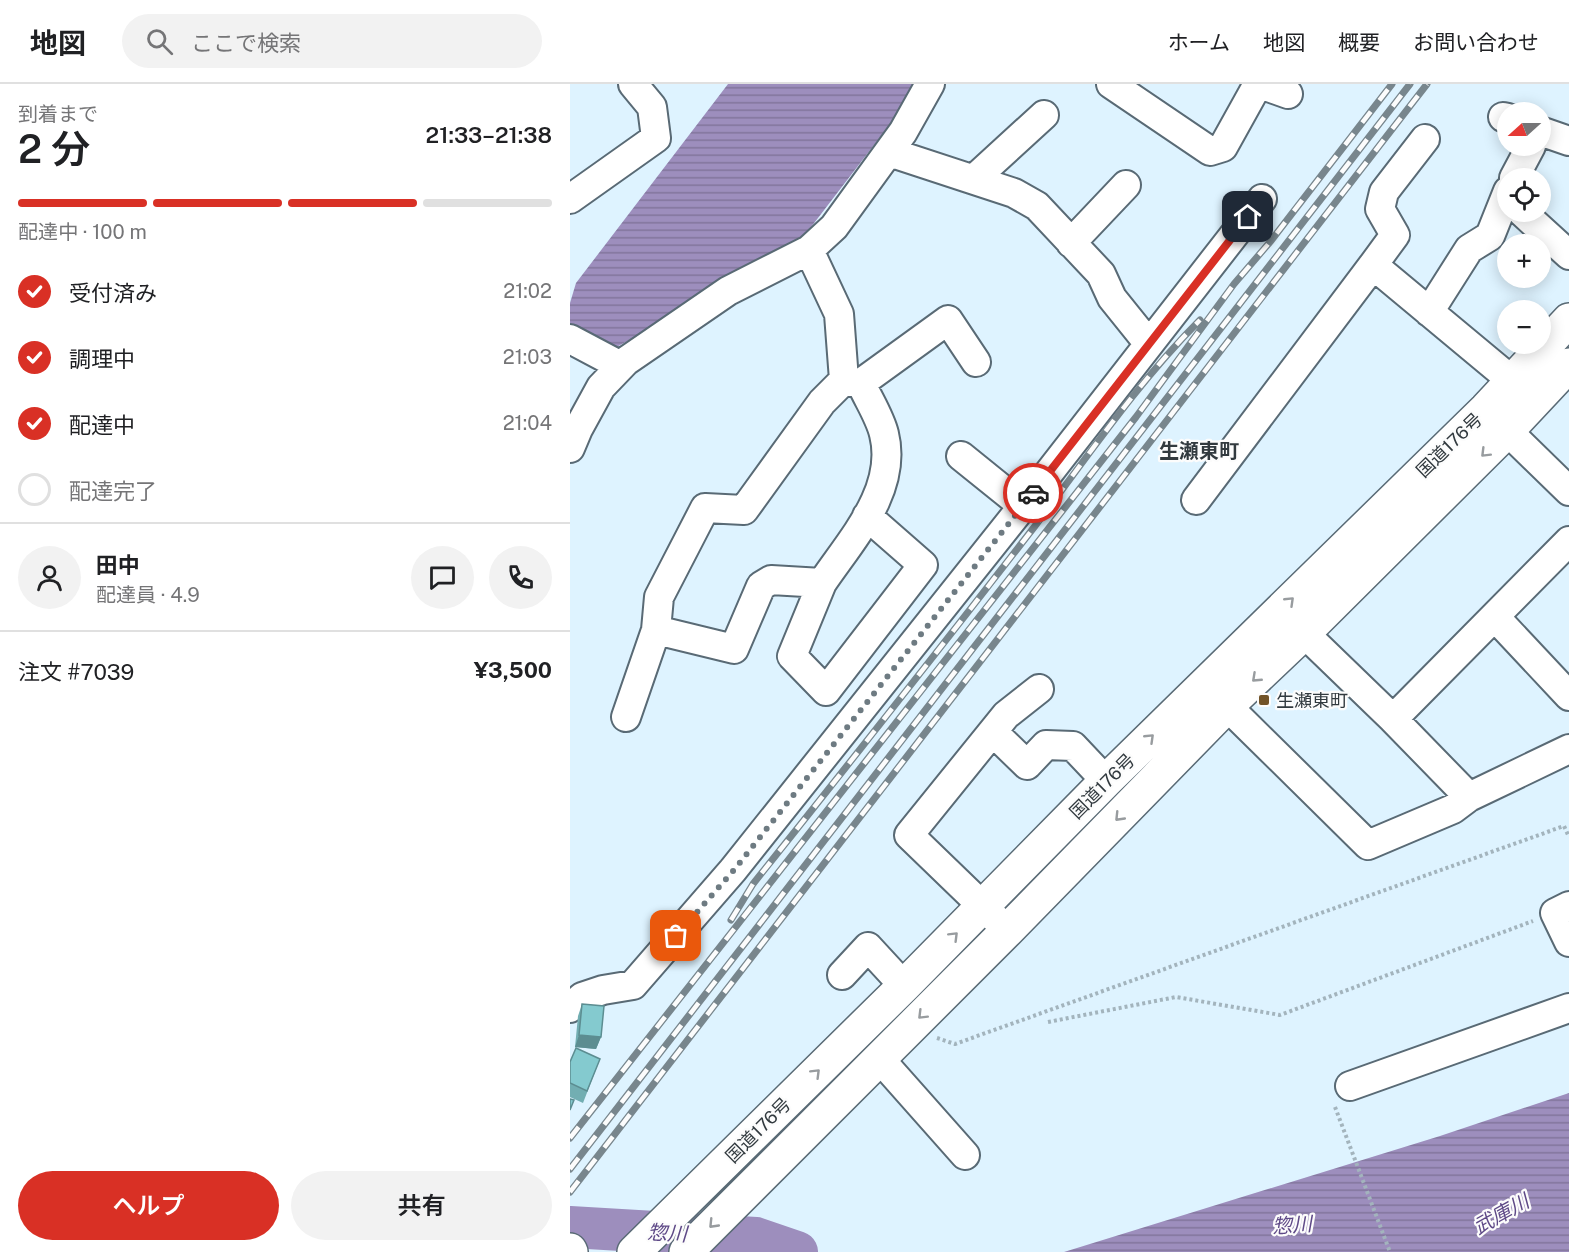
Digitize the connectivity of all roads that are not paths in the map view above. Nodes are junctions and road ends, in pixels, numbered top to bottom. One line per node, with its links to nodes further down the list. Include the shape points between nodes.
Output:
1 (633, 84): 14 (street, via 652,107 656,138)
2 (930, 84): 10 (street)
3 (1111, 84): 4 (street, via 1210,151 1223,147)
4 (1259, 84): 5 (street)
5 (1288, 94)
6 (1044, 115): 11 (street)
7 (1551, 135): 9 (street)
8 (1425, 139): 20 (street, via 1384,192 1380,209 1395,235)
9 (1569, 141)
10 (889, 152): 11 (street); 18 (street, via 834,227)
11 (974, 179): 17 (street, via 1037,206)
12 (1126, 185): 17 (street)
13 (1262, 199): 24 (street)
14 (570, 200)
15 (1497, 222): 21 (street, via 1490,236 1469,249)
16 (1537, 222): 19 (street)
17 (1071, 243): 24 (street, via 1101,274 1112,298)
18 (808, 250): 27 (street, via 728,291); 28 (street, via 839,314)
19 (1569, 255)
20 (1373, 265): 21 (street); 34 (street)
21 (1429, 312): 29 (street)
22 (1569, 320): 29 (highway, 国道176号)
23 (570, 339): 27 (street)
24 (1149, 344): 35 (street)
25 (976, 362): 28 (street, via 948,320)
26 (1569, 365): 29 (highway, 国道176号)
27 (621, 366): 31 (street, via 601,387)
28 (852, 382): 36 (street, via 884,432 887,452 883,483); 40 (street, via 822,402 750,520 705,508 659,597)
29 (1523, 390): 30 (highway, 国道176号)
30 (1497, 420): 33 (street); 41 (highway, 国道176号, one-way to 41); 49 (highway, 国道176号, one-way to 30)
31 (572, 441)
32 (961, 456): 35 (street)
33 (1569, 491)
34 (1196, 500)
35 (1023, 506): 57 (street, via 734,870 633,985 582,997)
36 (867, 516): 38 (street); 38 (street, via 923,565 826,691 792,656)
37 (1569, 541): 39 (street)
38 (822, 583): 40 (street, via 771,580 761,586 734,649)
39 (1495, 617): 43 (street); 46 (street)
40 (656, 630): 45 (street)
41 (1304, 633): 44 (highway, 国道176号, one-way to 44); 46 (street)
42 (1039, 689): 47 (street, via 1006,715)
43 (1569, 696)
44 (1227, 706): 50 (street, via 1368,845 1453,809); 53 (highway, 国道176号, one-way to 53)
45 (626, 717)
46 (1393, 718): 50 (street)
47 (993, 732): 49 (street, via 1027,765 1046,746 1073,746); 51 (street, via 909,835)
48 (1569, 748): 50 (street)
49 (1106, 781): 51 (highway, 国道176号)
50 (1469, 797)
51 (982, 908): 53 (street); 56 (highway, 国道176号, one-way to 51)
52 (1562, 909): 54 (street)
53 (1008, 930): 59 (highway, 国道176号, one-way to 59)
54 (1569, 942)
55 (842, 975): 56 (street, via 868,947)
56 (904, 986): 62 (highway, 国道176号, one-way to 56)
57 (570, 1008)
58 (1569, 1008): 60 (street)
59 (879, 1058): 61 (street); 63 (highway, 国道176号, one-way to 63)
60 (1342, 1094)
61 (964, 1155)
62 (637, 1249)
63 (686, 1252)

